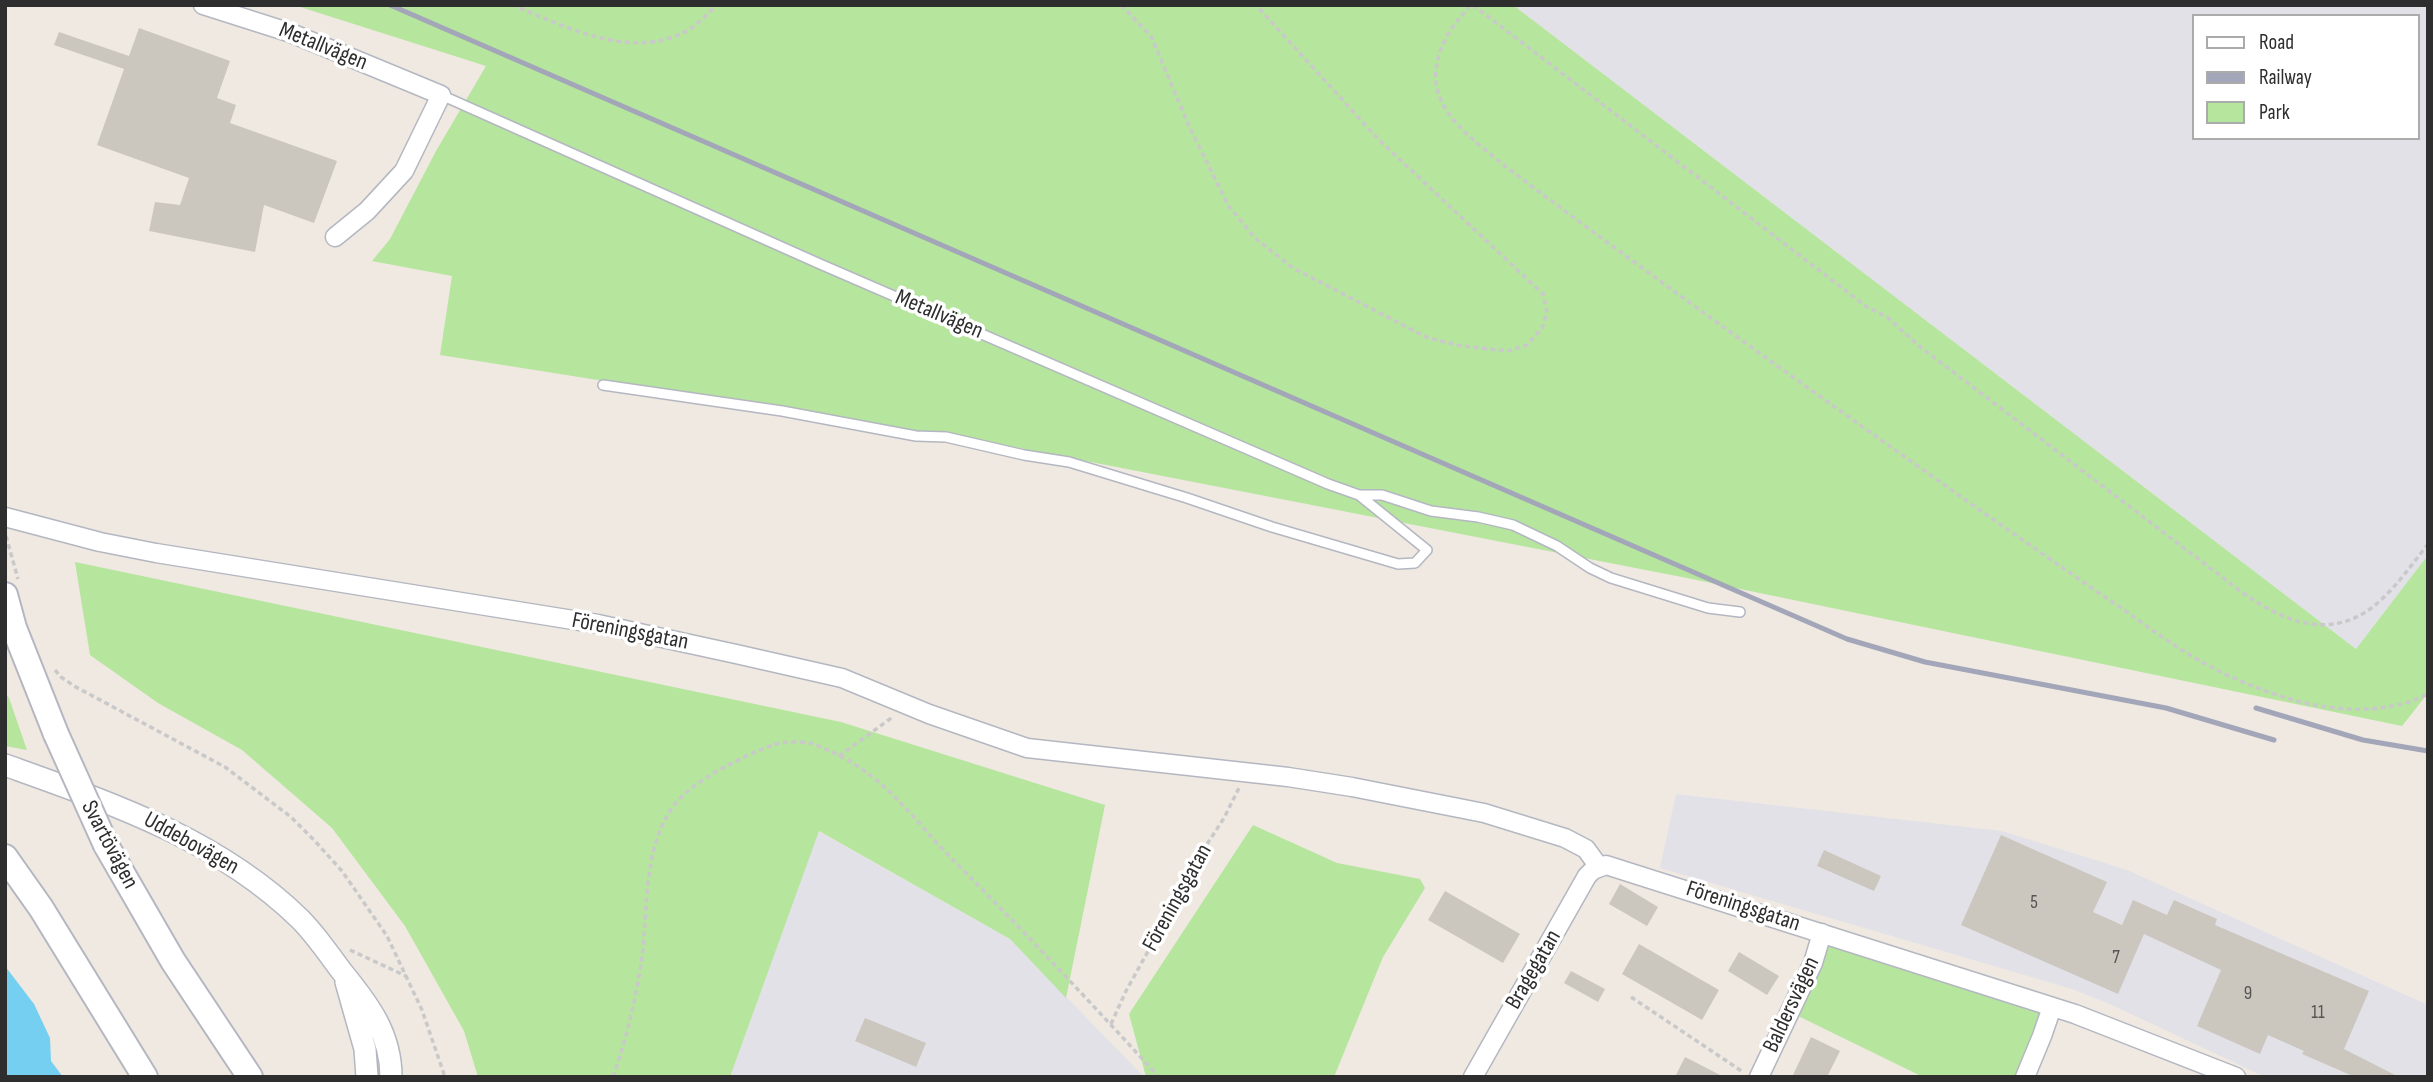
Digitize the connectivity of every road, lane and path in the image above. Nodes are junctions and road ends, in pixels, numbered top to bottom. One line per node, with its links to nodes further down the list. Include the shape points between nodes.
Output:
1 (202, 5): 7 (street, Metallvägen, via 291,33)
2 (512, 5): 3 (path, via 588,37 639,43 659,41 692,28)
3 (717, 5)
4 (1121, 5): 5 (path, via 1151,36 1228,205 1255,238 1293,268 1428,338 1508,351 1528,345 1547,313 1543,294 1379,140)
5 (1256, 5)
6 (1472, 5): 13 (path, via 2273,614 2318,625 2366,612); 17 (path, via 1445,40 1434,75 1437,93 1454,121 1501,163 1752,348 2043,555 2213,668 2263,690 2322,707 2381,708)
7 (440, 96): 8 (street, via 404,171 367,211); 10 (lane, Metallvägen)
8 (335, 236)
9 (603, 385): 10 (lane, Metallvägen, via 916,436 946,437 1069,462 1398,564 1415,563 1427,550)
10 (1359, 495): 15 (lane, via 1382,495 1431,511 1513,525 1611,578 1709,608)
11 (5, 517): 18 (street, Föreningsgatan, via 156,553 598,624 842,678)
12 (5, 532): 14 (path)
13 (2428, 544)
14 (14, 585): 33 (main road, Svartövägen, bridge, via 14,628 106,845 173,961)
15 (1740, 612)
16 (54, 669): 27 (path, via 74,685 225,767 291,817 342,871 387,936)
17 (2428, 694)
18 (909, 706): 19 (path); 21 (street, Föreningsgatan, via 1027,748)
19 (839, 756): 30 (path, via 869,773 902,801); 37 (path, via 810,743 775,744 724,767 674,804 650,864 642,963 626,1042)
20 (5, 765): 26 (street, Uddebovägen, via 138,815 219,855 299,918)
21 (1246, 774): 23 (street, Föreningsgatan, via 1352,787 1484,813 1565,838 1586,849); 30 (path, Föreningsgatan)
22 (5, 857): 32 (main road)
23 (1599, 867): 24 (street, Föreningsgatan, via 1616,867); 39 (street, Bragegatan, via 1587,876)
24 (1822, 933): 29 (street, Föreningsgatan); 40 (street, Baldersvägen, via 1813,963)
25 (349, 950): 27 (path)
26 (343, 973): 34 (street, Uddebovägen, via 365,1049); 35 (street, Uddebovägen, via 377,1019 388,1049)
27 (408, 977): 36 (path)
28 (1631, 997): 31 (path)
29 (2052, 1007): 41 (street); 42 (street, Föreningsgatan)
30 (1111, 1024): 38 (path)
31 (1740, 1070)
32 (145, 1077)
33 (250, 1077)
34 (367, 1077)
35 (391, 1077)
36 (445, 1077)
37 (613, 1077)
38 (1159, 1077)
39 (1473, 1077)
40 (1759, 1077)
41 (2025, 1077)
42 (2236, 1077)

